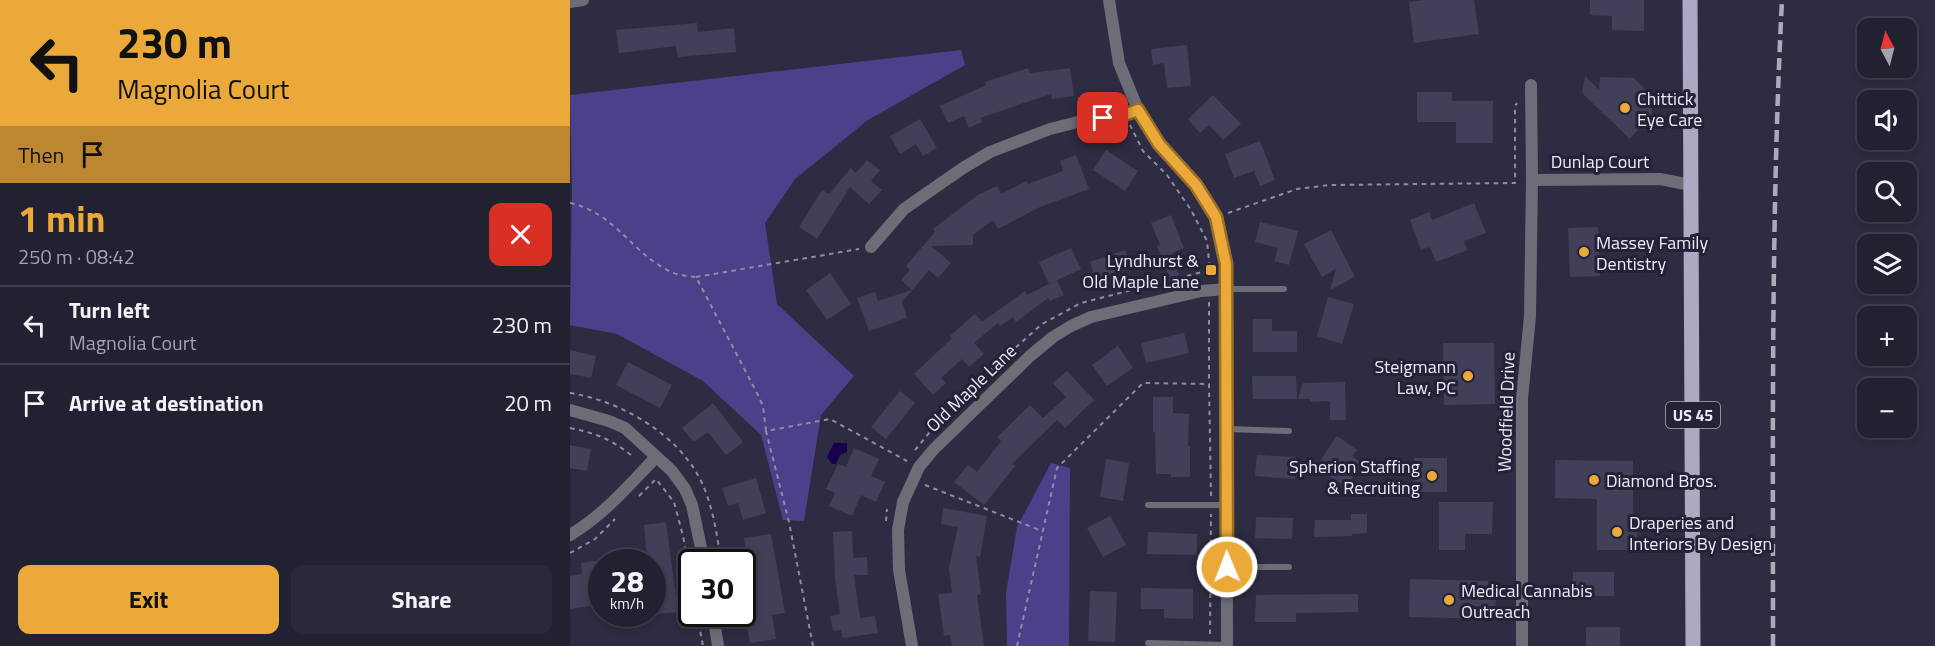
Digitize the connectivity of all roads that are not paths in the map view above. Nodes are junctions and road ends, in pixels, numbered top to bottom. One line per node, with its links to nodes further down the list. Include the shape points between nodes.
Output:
1 (583, 0): 4 (street)
2 (1109, 0): 6 (street, via 1119,63)
3 (1690, 0): 8 (main road, US 45)
4 (570, 2)
5 (1531, 85): 7 (street, Dunlap Court)
6 (1138, 110): 9 (street, via 1050,129 990,153 904,209); 10 (street, via 1159,144 1196,185 1216,217)
7 (1532, 180): 8 (street, Dunlap Court, via 1660,179); 27 (street, Woodfield Drive, via 1530,316 1522,399)
8 (1691, 185): 28 (main road, US 45)
9 (871, 247)
10 (1227, 289): 11 (lane); 13 (street); 26 (street, Old Maple Lane, via 1190,293 1091,317 1071,326 1030,356 948,434 920,467 903,502 898,530)
11 (1284, 290)
12 (570, 410): 15 (street, via 624,428)
13 (1226, 429): 14 (lane); 17 (street)
14 (1289, 430)
15 (656, 457): 18 (street, via 603,511); 19 (street, via 685,489)
16 (1148, 505): 17 (lane)
17 (1226, 505): 20 (street)
18 (570, 535)
19 (701, 549)
20 (1227, 567): 21 (lane); 24 (street)
21 (1289, 567)
22 (715, 627): 25 (street)
23 (1148, 643): 24 (lane)
24 (1227, 645)
25 (718, 646)
26 (912, 646)
27 (1522, 646)
28 (1693, 646)

